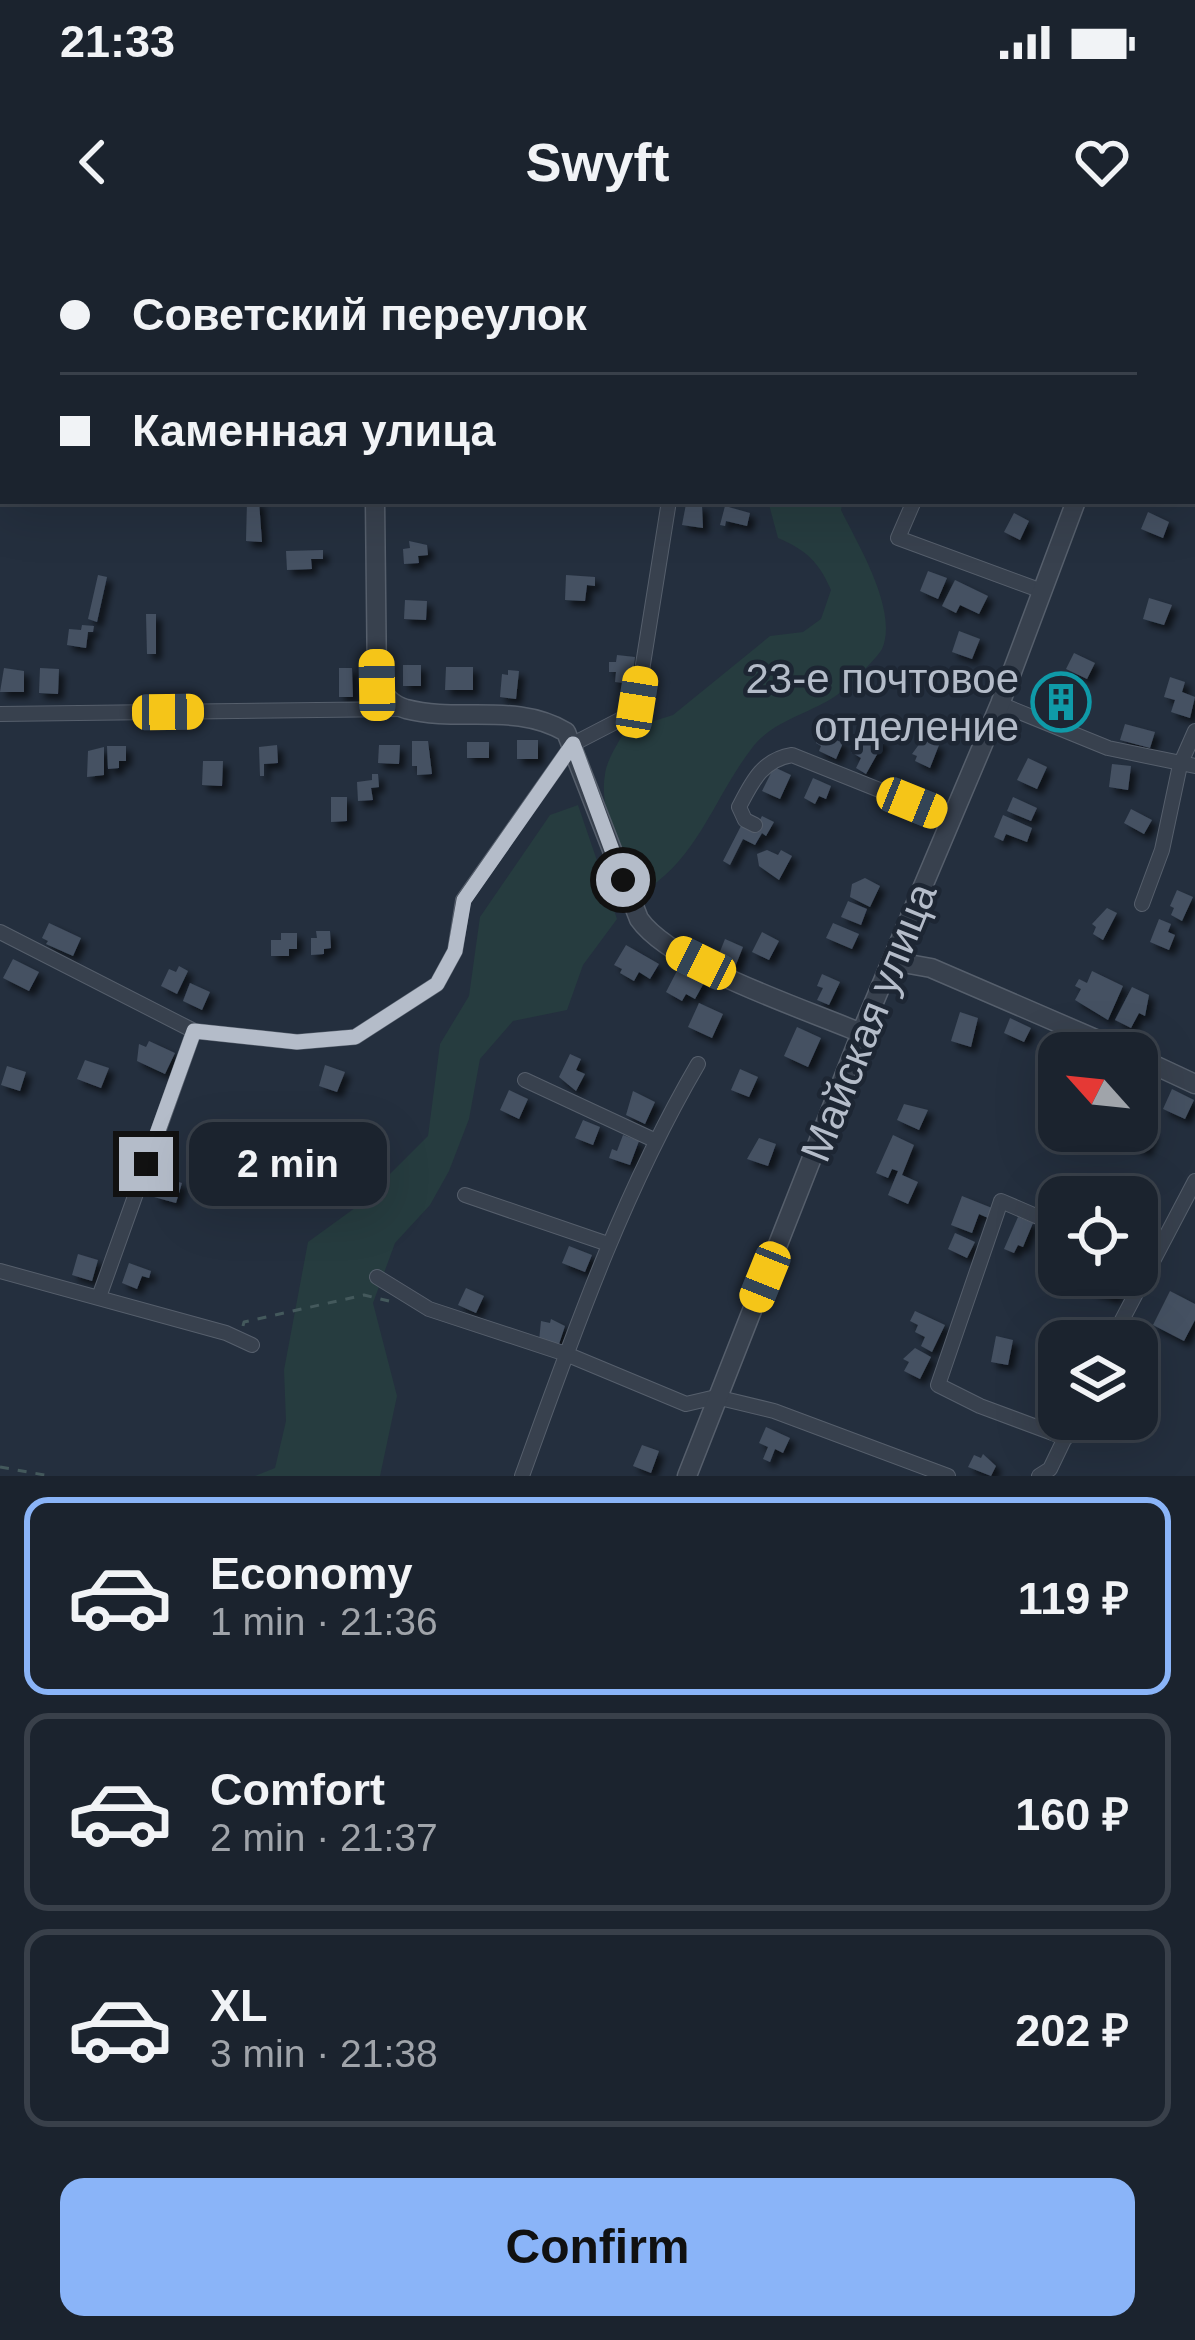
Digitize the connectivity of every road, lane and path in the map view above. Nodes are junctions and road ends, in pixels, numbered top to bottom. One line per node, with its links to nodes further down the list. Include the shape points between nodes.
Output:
1 (375, 504): 7 (street, via 377,685)
2 (669, 504): 10 (street, via 637,702 629,715)
3 (913, 504): 5 (street, via 898,538)
4 (1075, 504): 5 (street, Майская улица)
5 (1042, 591): 6 (street, Майская улица)
6 (1000, 704): 11 (street, via 1108,748); 12 (street, Майская улица)
7 (405, 709): 8 (street); 10 (street, via 545,720)
8 (0, 714)
9 (1195, 731): 11 (street)
10 (573, 744): 17 (street, via 464,900 455,951 437,984 355,1037 297,1042); 19 (street, via 649,934)
11 (1188, 765): 14 (street)
12 (952, 819): 13 (street, via 792,755 766,764 739,807); 16 (street, Майская улица)
13 (755, 825)
14 (1142, 904)
15 (0, 932): 17 (street)
16 (892, 961): 18 (street, via 931,968); 19 (street, Майская улица)
17 (194, 1031): 32 (street)
18 (1079, 1032)
19 (861, 1033): 37 (street, Майская улица)
20 (698, 1064): 24 (street)
21 (1158, 1067): 23 (street)
22 (525, 1080): 24 (street)
23 (1195, 1084)
24 (654, 1140): 28 (street)
25 (1195, 1181): 29 (street)
26 (465, 1195): 28 (street)
27 (1038, 1217): 38 (street, via 1001,1201 938,1385)
28 (608, 1244): 36 (street)
29 (1158, 1257)
30 (0, 1271): 32 (street)
31 (377, 1276): 36 (street, via 429,1309)
32 (99, 1297): 34 (street)
33 (397, 1303): 34 (path, via 364,1295 310,1306 244,1322)
34 (236, 1338): 35 (street)
35 (252, 1345)
36 (564, 1353): 37 (street, via 686,1404); 42 (street)
37 (716, 1397): 43 (street, Майская улица); 44 (street)
38 (1038, 1428)
39 (1065, 1440): 45 (street)
40 (0, 1467): 41 (path)
41 (50, 1476)
42 (522, 1476)
43 (687, 1476)
44 (948, 1476)
45 (1039, 1476)

